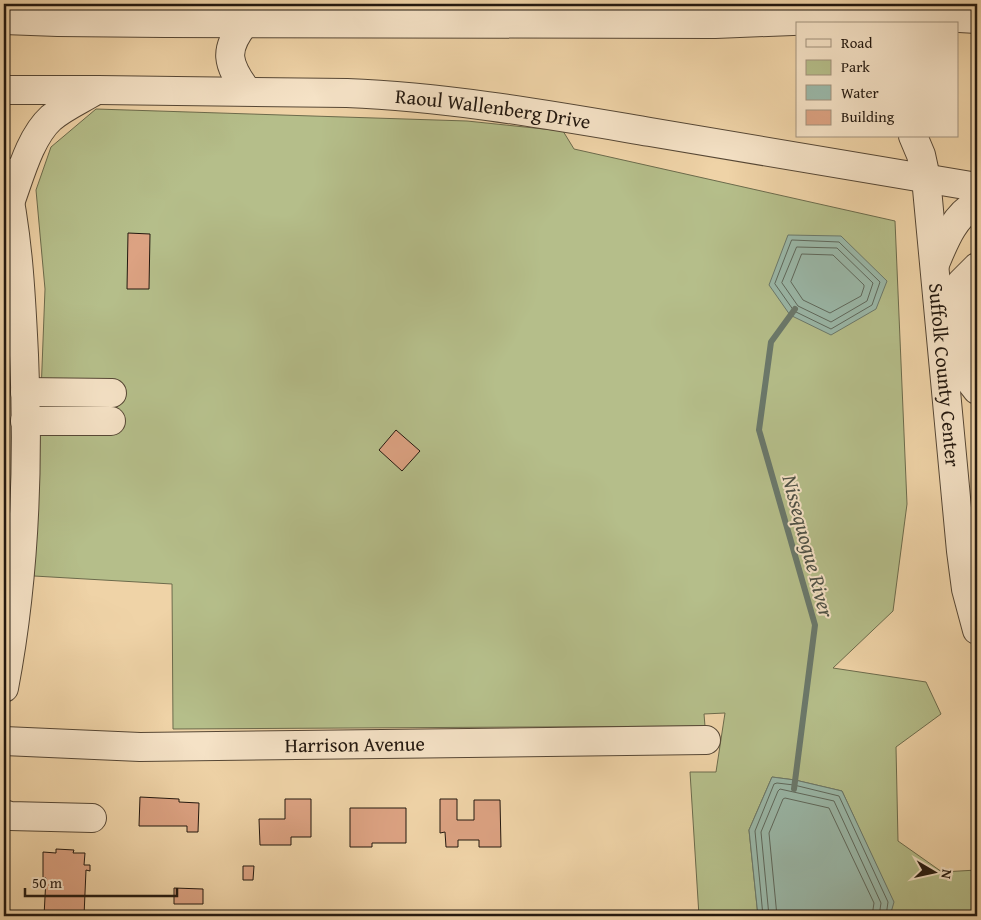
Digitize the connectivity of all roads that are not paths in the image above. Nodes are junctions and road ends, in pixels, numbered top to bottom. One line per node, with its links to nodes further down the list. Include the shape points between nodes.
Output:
1 (8, 4): 6 (street)
2 (977, 15): 3 (street)
3 (942, 17): 4 (street); 8 (street)
4 (977, 19)
5 (4, 20): 6 (street)
6 (46, 22): 7 (street)
7 (245, 23): 8 (street); 12 (street, via 230,49 232,67)
8 (715, 24): 9 (street)
9 (796, 32)
10 (4, 90): 11 (street, Raoul Wallenberg Drive)
11 (98, 90): 12 (street, Raoul Wallenberg Drive); 15 (street, via 50,119)
12 (247, 91): 14 (street, Raoul Wallenberg Drive, via 376,94 458,101)
13 (914, 138): 14 (street, Suffolk County Center)
14 (926, 178): 16 (street, Raoul Wallenberg Drive); 18 (street, Suffolk County Center)
15 (6, 182): 21 (street, via 21,284)
16 (977, 187)
17 (977, 203): 18 (street, via 958,218)
18 (934, 267): 25 (street, Suffolk County Center, via 961,551 966,589)
19 (977, 267): 20 (street, via 961,283 968,374)
20 (977, 390)
21 (25, 392): 22 (street); 23 (street)
22 (112, 393)
23 (25, 421): 24 (street); 26 (street, via 24,524)
24 (111, 421)
25 (977, 630)
26 (4, 688)
27 (706, 740): 28 (street, Harrison Avenue, via 140,747)
28 (4, 741)
29 (4, 814): 30 (street)
30 (92, 818)

